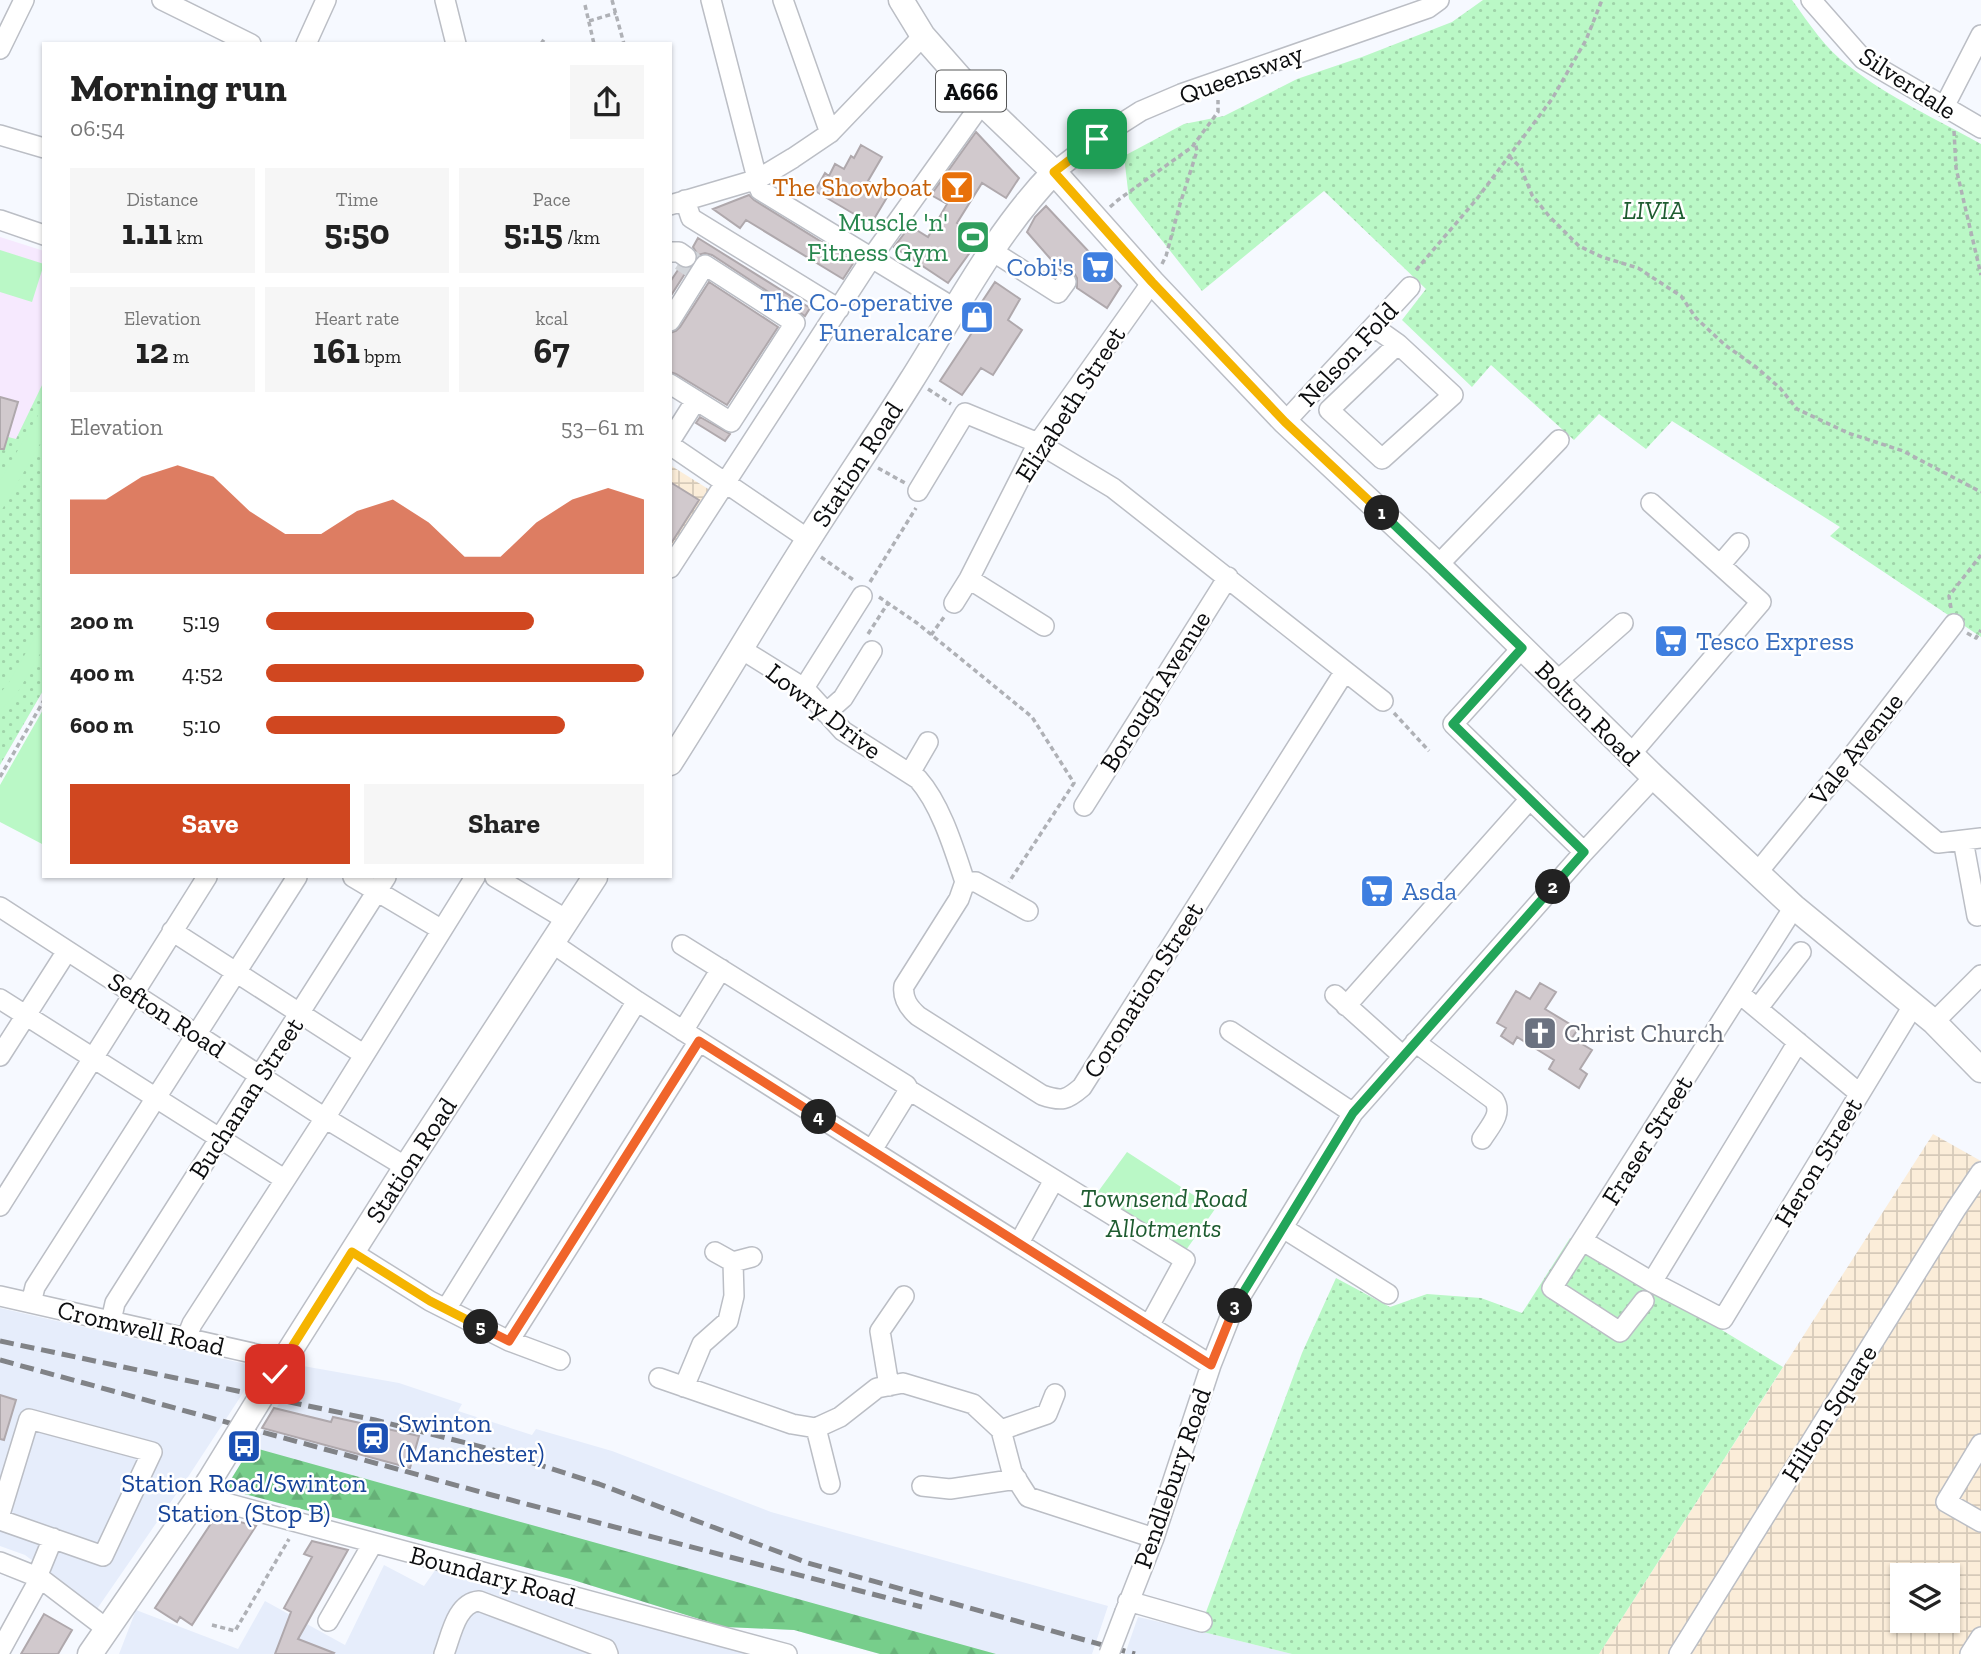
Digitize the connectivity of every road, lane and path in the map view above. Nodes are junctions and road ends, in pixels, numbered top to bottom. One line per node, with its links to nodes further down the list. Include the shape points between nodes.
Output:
1 (24, 0): 24 (street)
2 (162, 0): 18 (street)
3 (445, 0): 20 (street)
4 (612, 0): 13 (path)
5 (711, 0): 35 (street)
6 (783, 0): 29 (street)
7 (901, 0): 16 (main road, Bolton Road / A666)
8 (1439, 0): 25 (street, Queensway, via 1428,8)
9 (1602, 0): 33 (path, via 1586,40 1552,99)
10 (1811, 0): 27 (street, Silverdale, via 1863,59)
11 (324, 1): 19 (street)
12 (585, 5): 14 (path)
13 (616, 13): 14 (path); 23 (path)
14 (589, 21): 22 (path)
15 (1981, 35): 27 (street)
16 (923, 36): 26 (main road, Bolton Road / A666); 29 (street)
17 (545, 38): 21 (path)
18 (229, 39)
19 (307, 42)
20 (456, 42)
21 (542, 42)
22 (594, 42)
23 (623, 42)
24 (0, 48)
25 (1219, 81): 31 (path, via 1218,112); 34 (street, Queensway, via 1141,111)
26 (982, 103): 34 (main road, Bolton Road / A666); 41 (street)
27 (1951, 112): 28 (street, Silverdale); 43 (path, via 1956,168)
28 (1981, 128)
29 (831, 133): 35 (street)
30 (0, 135): 32 (street)
31 (1195, 142): 38 (path); 45 (path, via 1198,150 1166,256)
32 (42, 147)
33 (1509, 156): 46 (path, via 1406,282); 65 (path, via 1521,168 1532,195 1579,246 1638,268 1681,296 1696,318 1780,388 1797,409 1848,433 1903,451)
34 (1054, 172): 38 (main road, Bolton Road / A666); 40 (main road, Station Road)
35 (758, 179): 36 (street); 41 (street, via 761,190)
36 (677, 203): 49 (street, via 691,218)
37 (0, 220): 39 (street)
38 (1098, 220): 45 (main road, Bolton Road / A666)
39 (42, 233)
40 (992, 251): 44 (street, via 1058,293); 48 (main road, Station Road)
41 (873, 257): 48 (street); 49 (street)
42 (680, 261): 47 (street)
43 (1981, 275)
44 (1066, 282)
45 (1152, 282): 57 (main road, Bolton Road / A666); 60 (street, Elizabeth Street)
46 (1410, 287): 51 (street, Nelson Fold)
47 (672, 288)
48 (954, 308): 53 (main road, Station Road)
49 (839, 309): 63 (street)
50 (672, 318): 55 (street, via 705,265 795,323 732,422)
51 (1374, 327): 52 (street); 57 (street, Nelson Fold)
52 (1398, 344): 52 (street, via 1453,395 1382,459 1329,410)
53 (912, 379): 56 (path); 62 (main road, Station Road)
54 (672, 385): 55 (street)
55 (696, 400): 58 (street)
56 (965, 413): 60 (street); 64 (street)
57 (1285, 422): 72 (main road, Bolton Road / A666)
58 (672, 440)
59 (1559, 440): 72 (street)
60 (1038, 443): 74 (street, via 1113,488); 75 (street, Elizabeth Street)
61 (672, 444): 63 (street)
62 (861, 458): 64 (path); 67 (main road, Station Road)
63 (726, 483): 67 (street); 71 (street)
64 (918, 491): 76 (path, via 923,496)
65 (1981, 492)
66 (1651, 503): 73 (street)
67 (808, 539): 83 (main road, Station Road)
68 (1740, 543): 73 (street)
69 (1981, 555): 79 (path, via 1949,596)
70 (831, 564): 76 (path)
71 (672, 565)
72 (1438, 565): 82 (main road, Bolton Road / A666)
73 (1720, 565): 93 (street, via 1762,602)
74 (1228, 577): 85 (street); 100 (street, Borough Avenue)
75 (969, 579): 77 (street, Elizabeth Street); 80 (street)
76 (866, 590): 81 (path); 87 (street)
77 (954, 603): 81 (path)
78 (1623, 623): 86 (street)
79 (1954, 624): 95 (street, Vale Avenue)
80 (1044, 626)
81 (931, 635): 112 (path, via 1032,717 1074,783)
82 (1522, 648): 86 (main road, Bolton Road / A666); 99 (street, via 1453,724)
83 (741, 649): 87 (street, Lowry Drive); 94 (main road, Station Road)
84 (873, 651): 90 (street, via 843,698)
85 (1345, 671): 88 (street); 110 (street, Coronation Street, via 1082,1087 1071,1097 1063,1100 1042,1095 909,1008 904,986)
86 (1556, 682): 93 (main road, Bolton Road / A666)
87 (804, 688): 90 (street, Lowry Drive)
88 (1383, 701): 92 (path)
89 (42, 704): 97 (path)
90 (827, 713): 96 (street, Lowry Drive, via 843,731)
91 (929, 742): 96 (street)
92 (1429, 751)
93 (1630, 755): 98 (main road, Bolton Road / A666)
94 (672, 759)
95 (1845, 765): 101 (street, via 1938,843); 103 (street, Vale Avenue)
96 (910, 773): 110 (street, Lowry Drive, via 927,788)
97 (0, 777)
98 (1654, 778): 102 (street, Pendlebury Road); 103 (main road, Bolton Road / A666)
99 (1530, 799): 102 (street); 140 (street, via 1341,1000)
100 (1084, 806)
101 (1972, 839): 116 (street)
102 (1584, 852): 140 (street, Pendlebury Road)
103 (1757, 873): 113 (main road, Bolton Road / A666)
104 (206, 878): 119 (street)
105 (296, 878): 125 (street)
106 (357, 878): 111 (street)
107 (474, 878): 118 (street)
108 (497, 878): 117 (street)
109 (594, 878): 117 (main road, Station Road)
110 (965, 882): 112 (street, via 976,882)
111 (382, 884): 118 (street); 133 (street, Buchanan Street)
112 (1001, 895): 115 (street)
113 (1794, 907): 127 (street, Fraser Street); 131 (main road, Bolton Road / A666)
114 (1, 910): 122 (street, Sefton Road)
115 (1028, 911)
116 (1977, 916)
117 (567, 920): 120 (main road, Station Road)
118 (442, 930): 141 (street)
119 (173, 931): 125 (street); 128 (street)
120 (552, 943): 130 (street); 154 (main road, Station Road)
121 (682, 945): 124 (street)
122 (67, 951): 128 (street, Sefton Road); 134 (street)
123 (1801, 953): 132 (street)
124 (721, 970): 138 (street); 146 (street)
125 (236, 972): 133 (street); 137 (street)
126 (1981, 975): 135 (street)
127 (1741, 993): 132 (street); 160 (street, Fraser Street)
128 (133, 994): 137 (street, Sefton Road); 143 (street)
129 (0, 999): 134 (street)
130 (637, 1002): 138 (street); 170 (street)
131 (1913, 1006): 135 (main road, Bolton Road / A666); 147 (street, Heron Street)
132 (1758, 1008): 139 (street)
133 (299, 1014): 141 (street); 145 (street, Buchanan Street)
134 (26, 1015): 142 (street); 143 (street)
135 (1934, 1022): 144 (main road, Bolton Road / A666)
136 (1230, 1031): 149 (street)
137 (197, 1034): 145 (street, Sefton Road); 148 (street)
138 (691, 1036): 153 (street); 174 (street)
139 (1798, 1042): 147 (street); 164 (street)
140 (1409, 1049): 149 (street, Pendlebury Road); 152 (street, via 1494,1100 1496,1117)
141 (363, 1054): 150 (street)
142 (0, 1056)
143 (93, 1058): 148 (street); 158 (street)
144 (1981, 1070)
145 (260, 1075): 150 (street, Sefton Road); 151 (street, Buchanan Street)
146 (909, 1090): 153 (street); 157 (street)
147 (1859, 1093): 164 (street, Heron Street, via 1723,1319)
148 (156, 1097): 151 (street); 169 (street, via 35,1287)
149 (1353, 1113): 159 (street, Pendlebury Road)
150 (325, 1118): 154 (street, Sefton Road); 156 (street)
151 (220, 1138): 156 (street); 171 (street, Buchanan Street, via 116,1303)
152 (1482, 1139)
153 (872, 1150): 161 (street)
154 (406, 1167): 162 (main road, Station Road)
155 (1981, 1172): 210 (street, Hilton Square)
156 (284, 1179): 173 (street)
157 (1055, 1180): 161 (street); 172 (street, via 1185,1260)
158 (0, 1206)
159 (1283, 1228): 165 (street); 176 (street, Pendlebury Road, via 1234,1307)
160 (1586, 1236): 164 (street); 168 (street, Fraser Street, via 1552,1288 1620,1332)
161 (1019, 1243): 172 (street)
162 (352, 1252): 170 (street); 177 (main road, Station Road)
163 (715, 1252): 180 (street, via 742,1259 734,1296 728,1321 702,1343)
164 (1652, 1282)
165 (1388, 1294)
166 (0, 1296): 169 (street, Cromwell Road)
167 (904, 1296): 179 (street, via 880,1331)
168 (1644, 1301)
169 (31, 1303): 171 (street, Cromwell Road)
170 (446, 1309): 174 (street)
171 (111, 1321): 173 (street, Cromwell Road)
172 (1149, 1326): 176 (street)
173 (186, 1339): 177 (street, Cromwell Road)
174 (509, 1341): 175 (street)
175 (560, 1360)
176 (1211, 1365): 194 (street, Pendlebury Road)
177 (279, 1367): 188 (main road, Station Road, bridge)
178 (659, 1378): 180 (street)
179 (889, 1385): 182 (street, via 877,1388 840,1417); 183 (street, via 904,1383 973,1404)
180 (684, 1387): 182 (street)
181 (1055, 1394): 183 (street, via 1047,1414)
182 (816, 1428): 186 (street)
183 (1001, 1430): 185 (street)
184 (1981, 1444): 191 (street, via 1946,1502)
185 (1017, 1479): 187 (street, via 950,1489); 194 (street, via 1028,1497)
186 (831, 1484)
187 (922, 1486)
188 (204, 1489): 192 (street, Boundary Road); 202 (main road, Station Road)
189 (0, 1514): 193 (street, via 29,1419 152,1452 103,1556)
190 (0, 1520): 193 (street)
191 (1981, 1522)
192 (299, 1523): 195 (street, Boundary Road); 201 (path, via 236,1631)
193 (53, 1538): 197 (street)
194 (1154, 1538): 198 (street, Pendlebury Road)
195 (373, 1543): 199 (street); 208 (street, Boundary Road)
196 (0, 1562): 197 (street)
197 (38, 1578): 202 (street); 204 (street)
198 (1127, 1607): 200 (street); 209 (street, Pendlebury Road, bridge)
199 (328, 1621)
200 (1202, 1622)
201 (212, 1625)
202 (107, 1629): 205 (main road, Station Road)
203 (1981, 1637): 211 (street)
204 (0, 1651)
205 (90, 1654)
206 (444, 1654): 207 (street, via 461,1610 479,1601 606,1649)
207 (608, 1654)
208 (787, 1654)
209 (1109, 1654)
210 (1679, 1654)
211 (1970, 1654)

